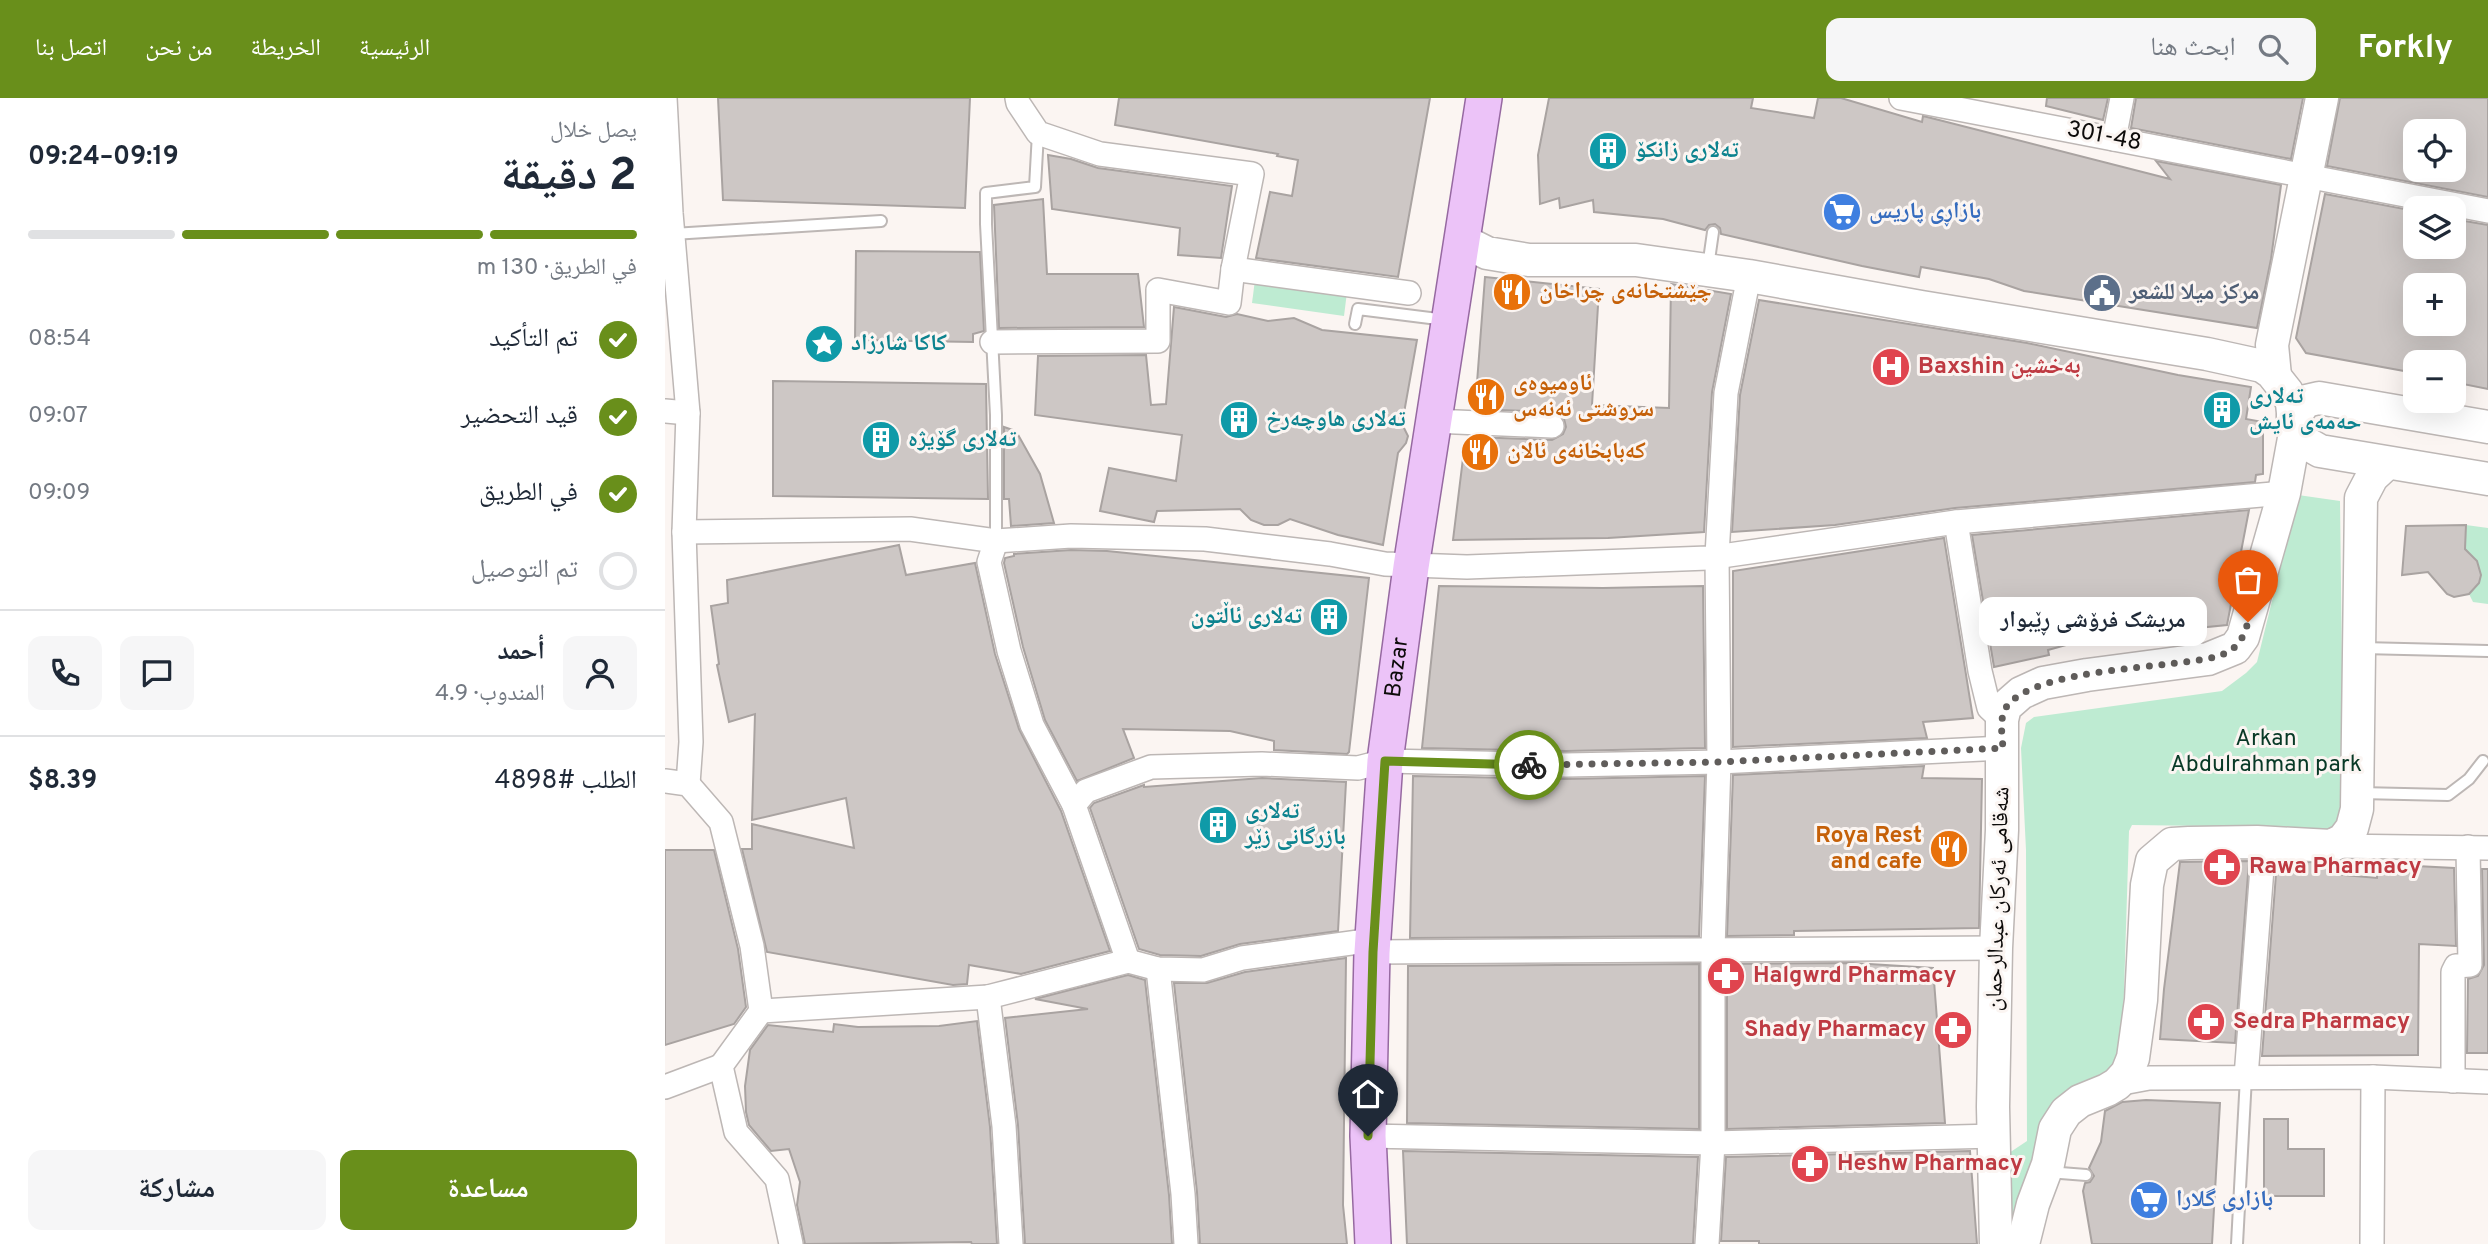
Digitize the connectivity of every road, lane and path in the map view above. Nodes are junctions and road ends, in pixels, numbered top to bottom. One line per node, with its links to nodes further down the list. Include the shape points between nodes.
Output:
1 (665, 98): 12 (street)
2 (1017, 98): 8 (street)
3 (1484, 98): 15 (main road, Bazar)
4 (1901, 98): 7 (street, 301-48)
5 (2122, 98): 9 (street)
6 (2322, 98): 10 (street)
7 (1948, 102): 9 (street, 301-48)
8 (1038, 133): 16 (street, via 1100,154 1252,174); 22 (lane, via 1035,187 986,192)
9 (2114, 139): 10 (street, 301-48)
10 (2307, 176): 11 (street, 301-48); 23 (street, via 2272,345)
11 (2488, 211)
12 (669, 220): 13 (lane); 25 (street)
13 (880, 222)
14 (1713, 232): 17 (lane)
15 (1463, 241): 17 (street, via 1487,253 1529,260 1636,260); 20 (main road, Bazar)
16 (1233, 269): 19 (street); 22 (street, via 1229,303 1158,290 1158,341)
17 (1708, 270): 18 (street)
18 (1749, 276): 23 (street, via 2207,354 2262,366); 37 (street, via 1726,393)
19 (1409, 293)
20 (1448, 320): 21 (lane, via 1358,309); 26 (main road, Bazar)
21 (1355, 324)
22 (992, 342): 36 (lane)
23 (2275, 376): 27 (street, via 2292,403)
24 (665, 411): 25 (street)
25 (688, 413): 35 (street)
26 (1433, 421): 28 (street); 38 (main road, Bazar)
27 (2294, 425): 29 (street, via 2306,401 2319,398); 30 (street, via 2306,443 2320,451); 32 (street)
28 (1552, 426)
29 (2488, 427)
30 (2387, 463): 31 (street); 33 (street, via 2372,477)
31 (2488, 479)
32 (2284, 493): 33 (street, via 2314,467 2330,468 2354,483); 34 (street); 42 (street, via 2243,637 2235,648 2208,659 2043,683 2005,707)
33 (2361, 498): 40 (street)
34 (1956, 522): 37 (street); 42 (street, via 1980,671 1989,708)
35 (684, 532): 36 (street, via 910,529); 39 (street)
36 (996, 541): 38 (street, via 1071,536 1205,539); 48 (street, via 989,562 1009,651 1032,725)
37 (1717, 555): 38 (street); 45 (street)
38 (1411, 566): 43 (main road, Bazar)
39 (676, 592): 46 (street, via 691,742)
40 (2360, 648): 41 (lane); 47 (street)
41 (2488, 651)
42 (2002, 734): 45 (street); 53 (street, شەقامی ئەرکان عبدالرحمان)
43 (1385, 761): 45 (street); 48 (street, via 1358,768 1262,764 1151,767 1086,791); 52 (main road, Bazar)
44 (2483, 761): 47 (lane, via 2448,794)
45 (1719, 762): 54 (street)
46 (676, 783): 58 (street, via 720,822 752,946)
47 (2357, 793): 50 (street, via 2353,828)
48 (1074, 805): 55 (street)
49 (2257, 842): 50 (street); 60 (street, via 2263,855); 64 (street, via 2172,845 2152,861 2133,1058)
50 (2331, 846): 51 (street)
51 (2478, 848): 62 (street, via 2475,965 2459,965 2453,972)
52 (1373, 946): 54 (street); 56 (street, via 1242,958 1203,970); 66 (main road, Bazar)
53 (1996, 948): 54 (street); 67 (street, شەقامی ئەرکان عبدالرحمان)
54 (1713, 949): 68 (street)
55 (1128, 961): 56 (street); 57 (street)
56 (1158, 969): 73 (street)
57 (988, 997): 58 (street); 72 (street, via 1004,1125)
58 (761, 1011): 59 (street)
59 (721, 1066): 65 (street); 71 (street, via 736,1132 777,1179)
60 (2246, 1077): 61 (street); 64 (street, via 2149,1077); 78 (lane)
61 (2373, 1077): 62 (street); 79 (street)
62 (2453, 1081): 63 (street)
63 (2488, 1082)
64 (2117, 1084): 69 (street, via 2066,1112 2055,1129)
65 (665, 1087)
66 (1368, 1136): 68 (street); 74 (main road, Bazar)
67 (1995, 1136): 68 (street); 76 (street, شەقامی ئەرکان عبدالرحمان)
68 (1713, 1143): 75 (street)
69 (2045, 1171): 70 (lane); 77 (street)
70 (2086, 1175)
71 (791, 1244)
72 (1011, 1244)
73 (1185, 1244)
74 (1373, 1244)
75 (1707, 1244)
76 (1996, 1244)
77 (2023, 1244)
78 (2237, 1244)
79 (2372, 1244)

